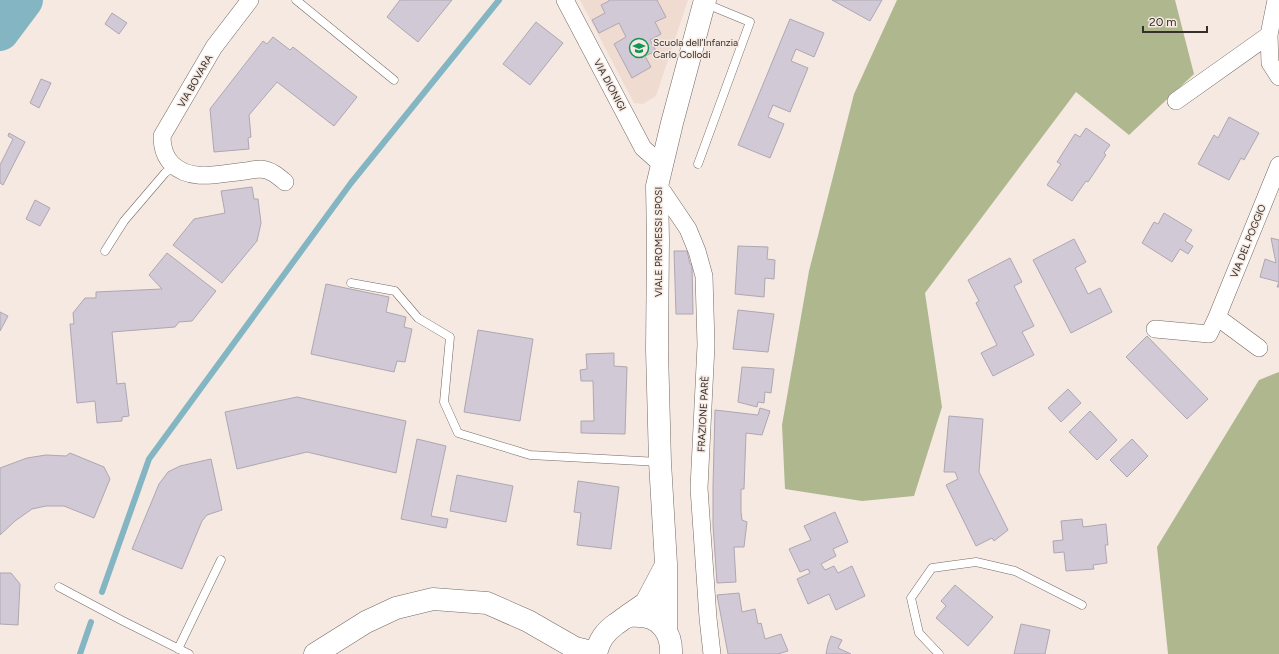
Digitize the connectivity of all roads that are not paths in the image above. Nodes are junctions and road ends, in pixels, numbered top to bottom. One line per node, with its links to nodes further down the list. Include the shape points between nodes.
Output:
1 (250, 0): 13 (street, VIA BOVARA, via 214,47 162,136 164,153)
2 (296, 0): 8 (lane)
3 (565, 0): 10 (street, VIA DIONIGI, via 644,148)
4 (1276, 0): 6 (street)
5 (704, 2): 10 (main road, VIALE PROMESSI SPOSI); 11 (lane, VIALE PROMESSI SPOSI, via 750,22)
6 (1269, 35): 7 (street, via 1270,63); 9 (street)
7 (1279, 77)
8 (394, 80)
9 (1176, 100)
10 (661, 164): 15 (main road, VIALE PROMESSI SPOSI)
11 (698, 164)
12 (1279, 165): 18 (street, VIA DEL POGGIO)
13 (174, 166): 14 (street, via 183,172 196,175 261,169 274,173); 16 (lane, via 165,173 124,222)
14 (285, 182)
15 (657, 186): 21 (main road, VIALE PROMESSI SPOSI); 33 (street, FRAZIONE PARÈ, via 688,229 704,276 706,345 699,488)
16 (105, 251)
17 (351, 282): 21 (lane, via 395,291 418,318 450,337 444,402 458,433 530,455)
18 (1217, 317): 19 (street, VIA DEL POGGIO, via 1209,334); 20 (street)
19 (1155, 329)
20 (1259, 348)
21 (660, 462): 23 (main road, VIALE PROMESSI SPOSI)
22 (221, 560): 28 (lane)
23 (666, 564): 26 (main road, via 646,603); 27 (main road, VIALE PROMESSI SPOSI)
24 (59, 587): 28 (lane)
25 (1082, 605): 34 (lane, via 1015,572 976,562 932,568 911,598 919,633)
26 (627, 616): 27 (main road, via 644,616 656,620); 31 (main road, via 606,632 599,642)
27 (666, 630): 32 (main road, VIALE PROMESSI SPOSI)
28 (178, 649): 29 (lane)
29 (189, 654)
30 (315, 654): 31 (main road, via 366,622 396,608 433,599 487,603 528,621 575,648)
31 (596, 654)
32 (671, 654)
33 (712, 654)
34 (939, 654)

